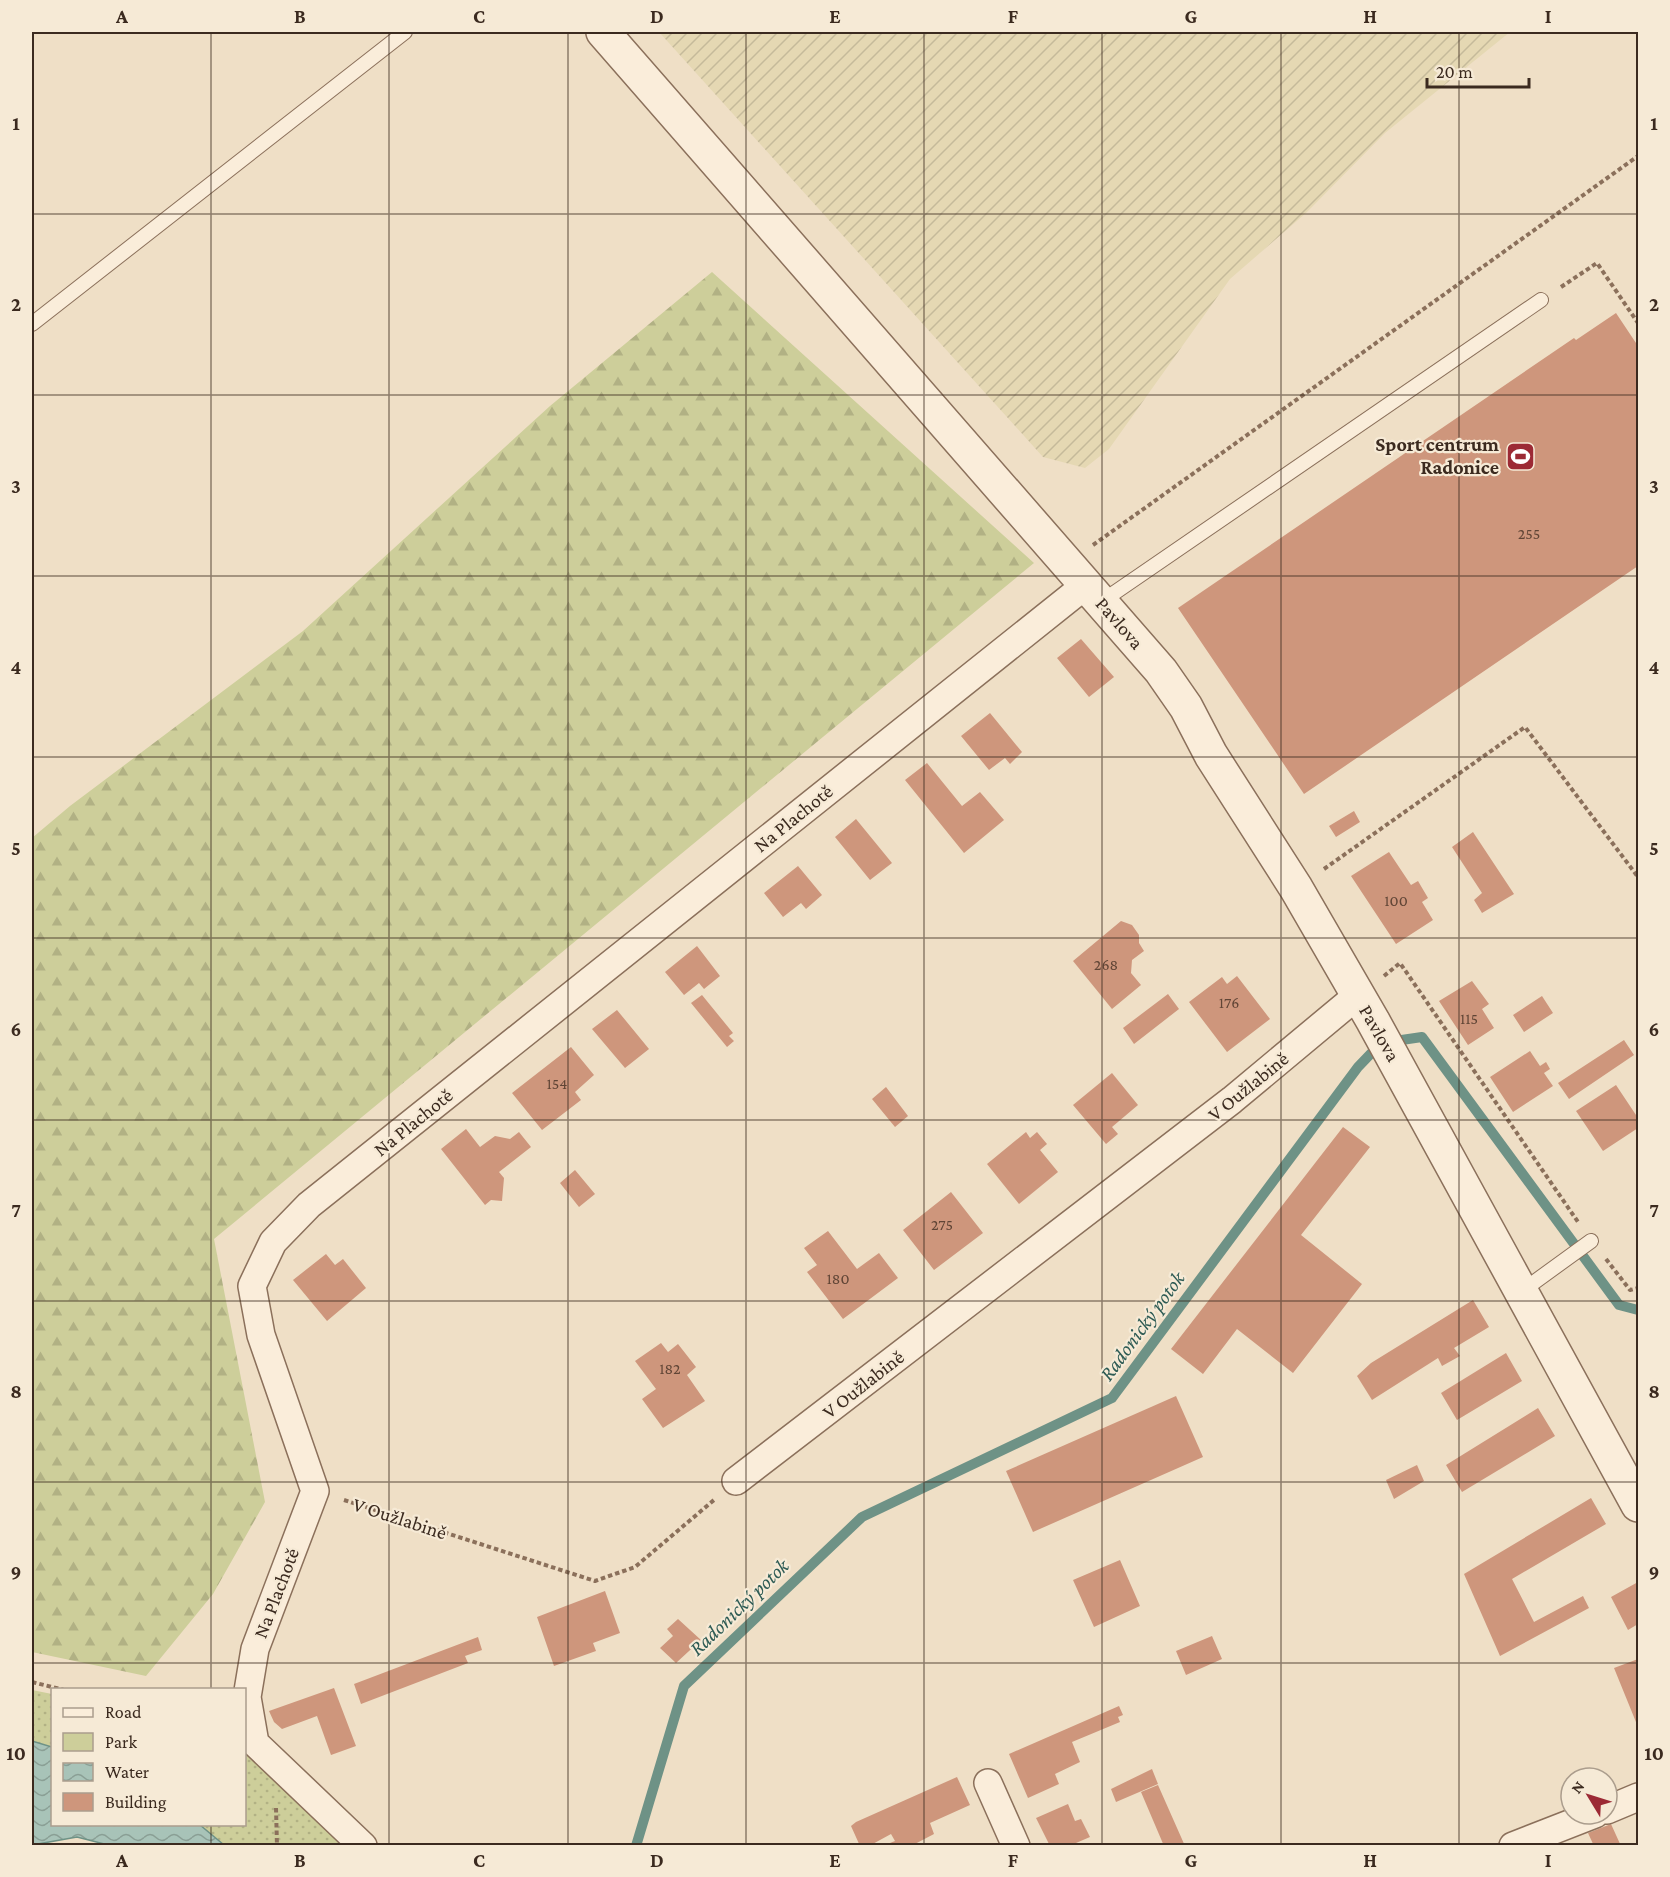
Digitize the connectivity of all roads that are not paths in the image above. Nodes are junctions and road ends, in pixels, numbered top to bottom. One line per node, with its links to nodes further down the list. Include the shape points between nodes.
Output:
1 (405, 32): 4 (lane)
2 (603, 32): 5 (street, Pavlova)
3 (1541, 300): 5 (lane)
4 (32, 324)
5 (1085, 583): 6 (street, Pavlova, via 1161,671 1186,707 1211,755); 15 (street, Na Plachotě, via 309,1205 273,1242 252,1286 261,1335 315,1491 255,1649 247,1697 255,1743)
6 (1366, 1008): 8 (street, Pavlova); 9 (street, V Oužlabině, via 1232,1100)
7 (1590, 1242): 8 (lane)
8 (1522, 1291): 10 (street, Pavlova)
9 (736, 1481)
10 (1638, 1505)
11 (988, 1783): 16 (street)
12 (1638, 1797): 13 (street)
13 (1619, 1805)
14 (1563, 1826): 17 (street)
15 (363, 1845)
16 (1016, 1845)
17 (1513, 1845)

